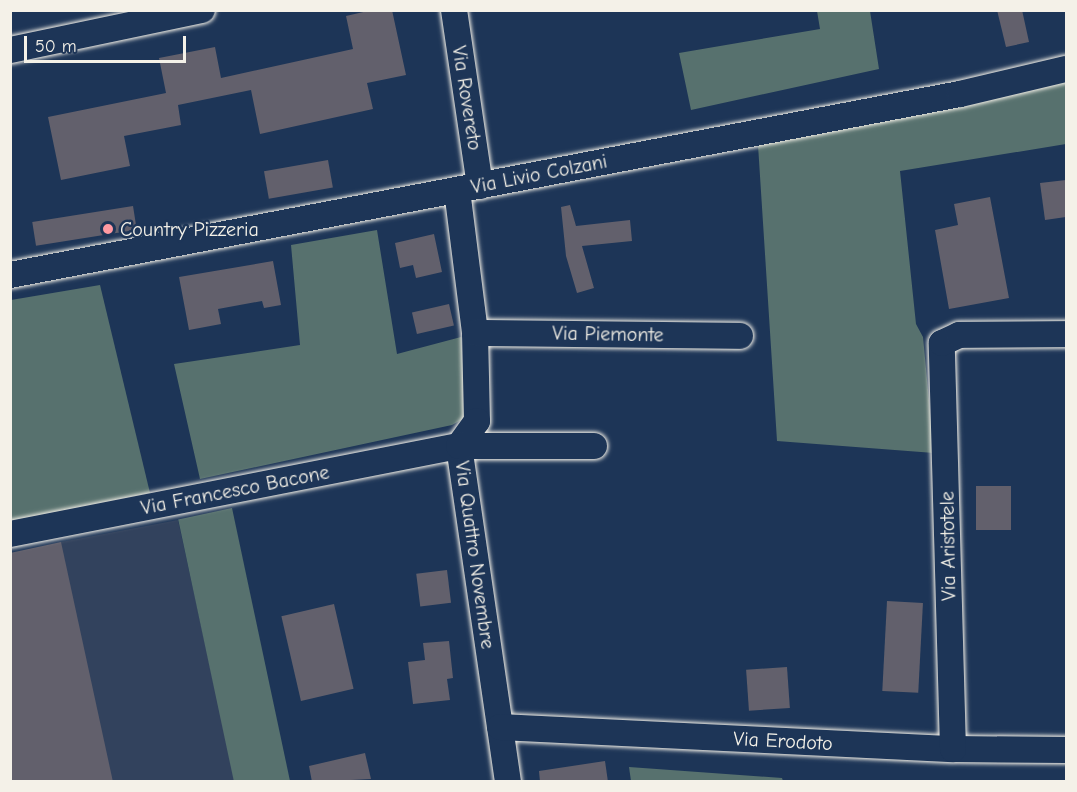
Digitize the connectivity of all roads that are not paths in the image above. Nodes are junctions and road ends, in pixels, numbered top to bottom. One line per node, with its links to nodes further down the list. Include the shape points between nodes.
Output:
1 (202, 10): 3 (street)
2 (454, 10): 5 (street, Via Rovereto)
3 (10, 50)
4 (1066, 69): 5 (street, Via Livio Colzani, via 960,94)
5 (469, 188): 6 (street, Via Livio Colzani); 7 (street, Via Quattro Novembre)
6 (10, 275)
7 (475, 333): 9 (street, Via Piemonte); 10 (street, Via Quattro Novembre, via 477,421)
8 (1066, 334): 14 (street, Via Aristotele, via 959,335 942,344)
9 (740, 336)
10 (459, 446): 11 (street, Via Francesco Bacone); 12 (street, Via Francesco Bacone); 13 (street, Via Quattro Novembre)
11 (594, 446)
12 (10, 534)
13 (500, 727): 14 (street, Via Erodoto); 16 (street, Via Quattro Novembre)
14 (953, 749): 15 (street, Via Erodoto)
15 (1066, 750)
16 (508, 782)

